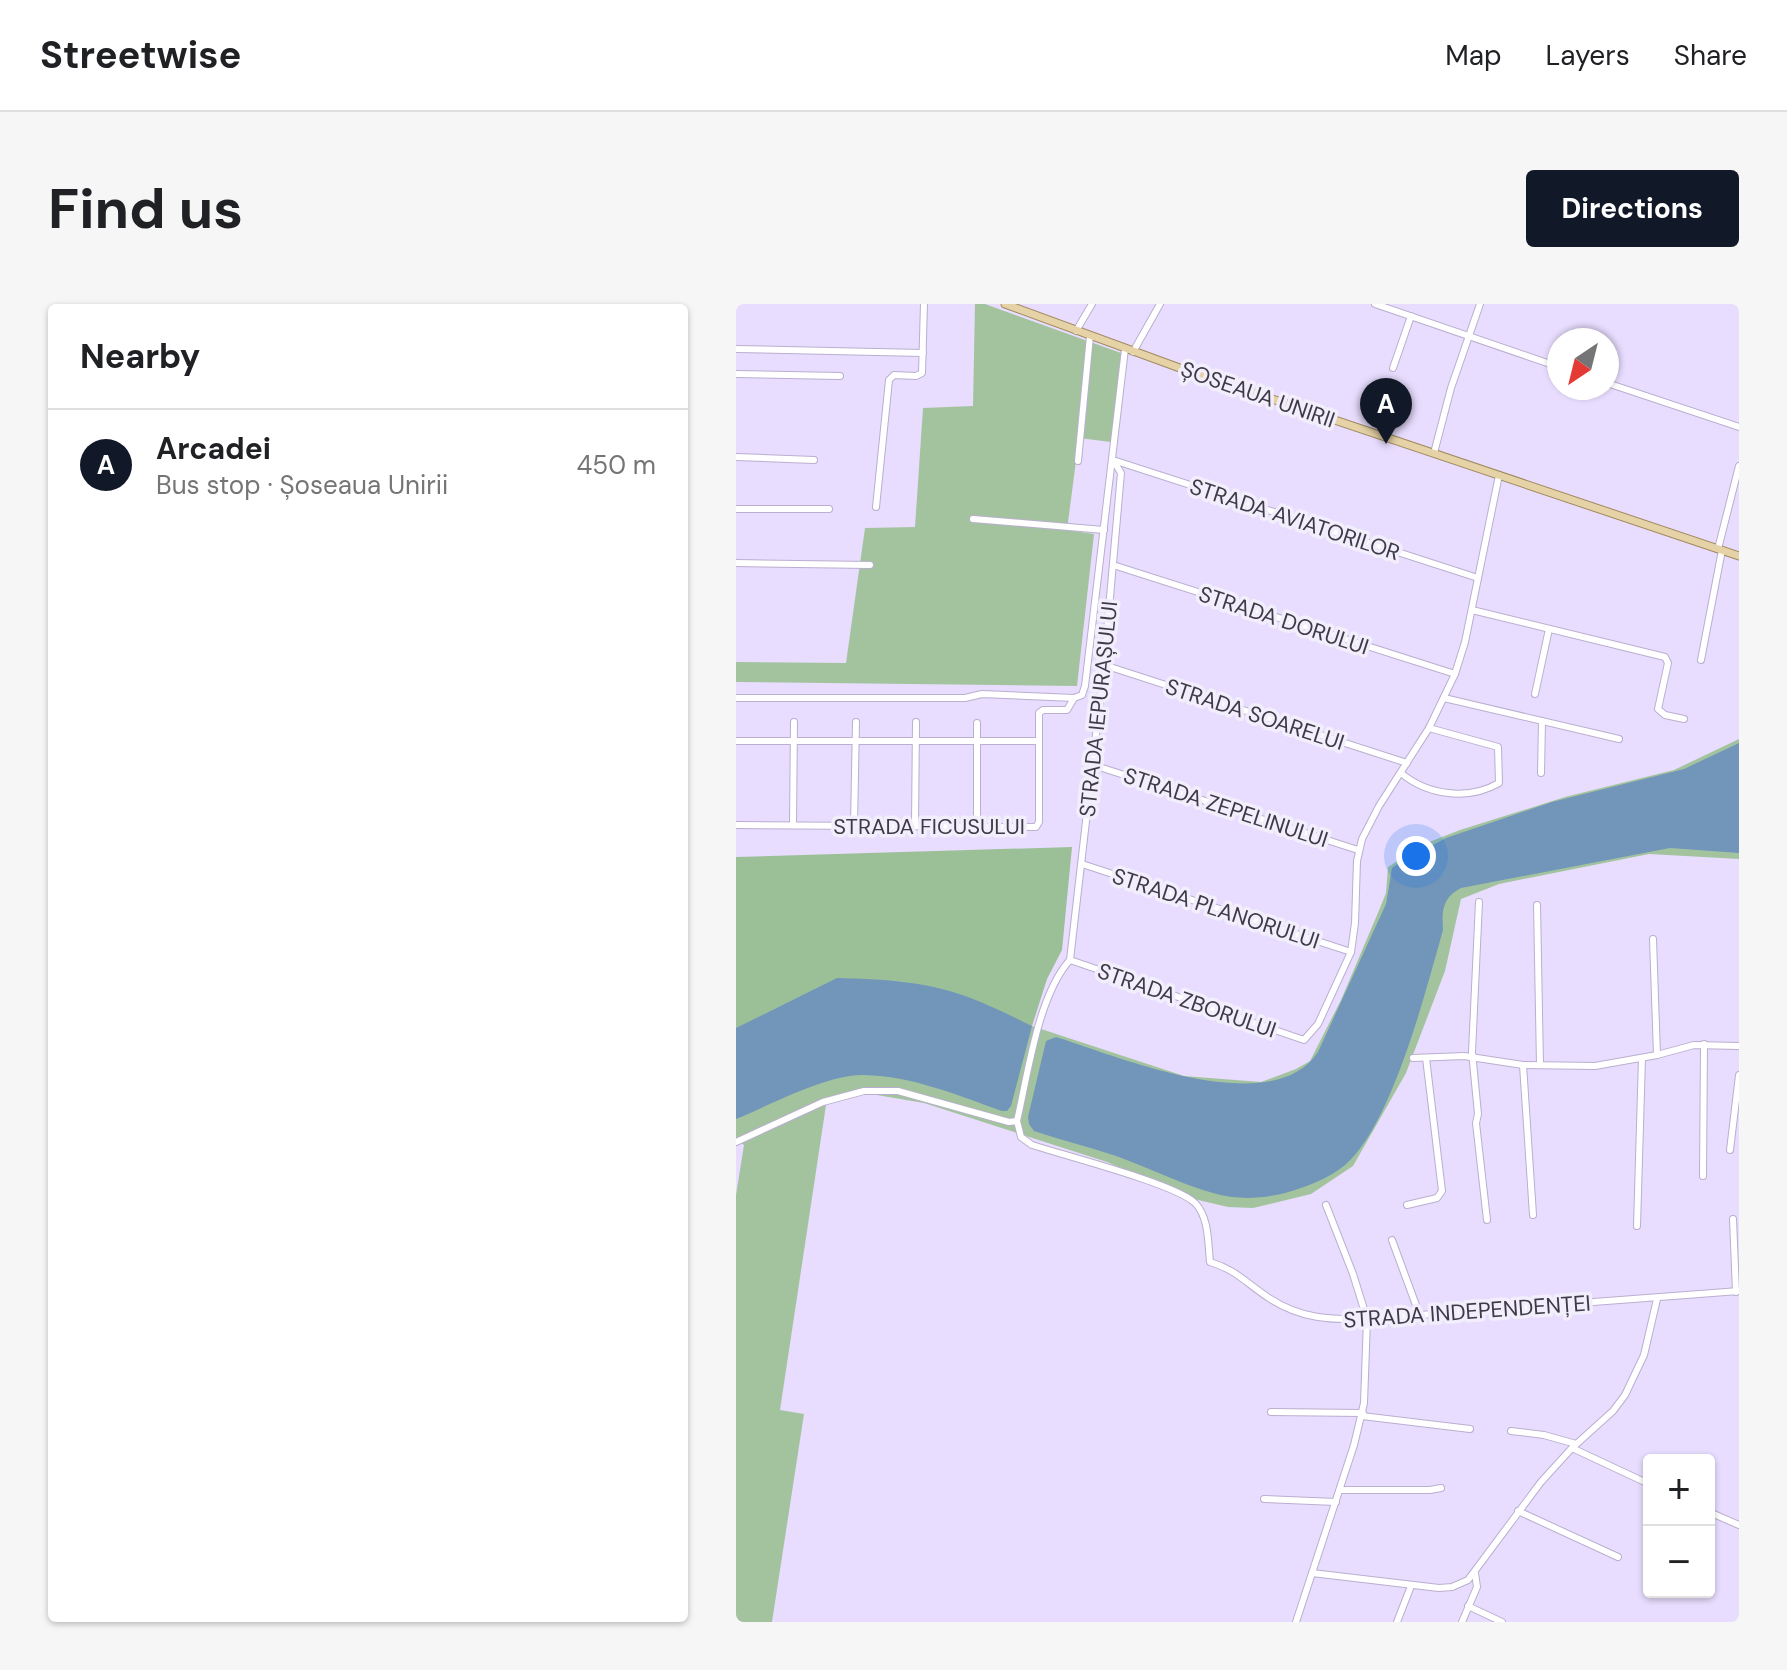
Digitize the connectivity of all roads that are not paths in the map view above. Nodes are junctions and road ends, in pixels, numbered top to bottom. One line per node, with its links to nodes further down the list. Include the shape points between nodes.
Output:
1 (924, 304): 14 (street)
2 (1005, 304): 7 (main road, ȘOSEAUA UNIRII)
3 (1092, 304): 9 (street)
4 (1160, 304): 13 (street)
5 (1375, 304): 8 (street)
6 (1480, 304): 11 (street)
7 (1017, 306): 9 (main road, ȘOSEAUA UNIRII)
8 (1411, 316): 11 (street); 16 (street)
9 (1076, 331): 10 (main road, ȘOSEAUA UNIRII)
10 (1090, 336): 13 (main road, ȘOSEAUA UNIRII); 25 (street)
11 (1468, 336): 15 (street); 21 (street)
12 (736, 349): 14 (street)
13 (1129, 350): 21 (main road, ȘOSEAUA UNIRII); 24 (street, STRADA IEPURAȘULUI)
14 (923, 353): 28 (street, via 920,375 894,375 889,380)
15 (1547, 363)
16 (1393, 368)
17 (736, 374): 18 (street)
18 (840, 376)
19 (1619, 387): 20 (street)
20 (1739, 427)
21 (1434, 453): 27 (main road, ȘOSEAUA UNIRII)
22 (736, 457): 23 (street)
23 (814, 460)
24 (1113, 460): 32 (street, STRADA IEPURAȘULUI); 37 (street, STRADA IEPURAȘULUI, via 1121,473); 38 (street, STRADA AVIATORILOR)
25 (1078, 461)
26 (1739, 466): 33 (street)
27 (1499, 475): 33 (main road, ȘOSEAUA UNIRII); 38 (street)
28 (876, 507)
29 (736, 509): 30 (street)
30 (829, 509)
31 (973, 519): 32 (street)
32 (1104, 530): 46 (street, STRADA IEPURAȘULUI, via 1085,686)
33 (1720, 550): 34 (main road, ȘOSEAUA UNIRII); 41 (street)
34 (1739, 556)
35 (736, 563): 36 (street)
36 (870, 565)
37 (1113, 565): 42 (street, STRADA IEPURAȘULUI); 43 (street, STRADA DORULUI)
38 (1478, 578): 39 (street)
39 (1472, 610): 40 (street); 43 (street)
40 (1549, 629): 44 (street); 48 (street, via 1665,657 1658,709)
41 (1701, 660)
42 (1104, 665): 62 (street, STRADA SOARELUI); 63 (street, STRADA IEPURAȘULUI)
43 (1455, 674): 47 (street)
44 (1535, 694)
45 (736, 698): 46 (street)
46 (1076, 698): 61 (street, STRADA FICUSULUI, via 1067,710 1040,711)
47 (1444, 698): 49 (street); 54 (street)
48 (1684, 719)
49 (1542, 721): 57 (street); 65 (street)
50 (794, 722): 58 (street)
51 (856, 722): 55 (street)
52 (916, 722): 56 (street)
53 (977, 723): 60 (street)
54 (1429, 728): 62 (street); 64 (street, via 1496,746 1499,783 1456,794 1426,789)
55 (856, 739): 56 (street); 58 (street); 68 (street)
56 (916, 739): 60 (street); 69 (street)
57 (1619, 739)
58 (793, 740): 59 (street); 67 (street)
59 (736, 741)
60 (977, 741): 61 (street); 70 (street)
61 (1039, 741): 70 (street, STRADA FICUSULUI, via 1039,824)
62 (1407, 763): 64 (street)
63 (1093, 765): 71 (street, STRADA ZEPELINULUI); 72 (street, STRADA IEPURAȘULUI)
64 (1401, 773): 71 (street)
65 (1541, 773)
66 (736, 825): 67 (street, STRADA FICUSULUI)
67 (793, 825): 68 (street, STRADA FICUSULUI)
68 (854, 825): 69 (street, STRADA FICUSULUI)
69 (915, 826): 70 (street, STRADA FICUSULUI)
70 (977, 827)
71 (1358, 850): 76 (street)
72 (1082, 864): 76 (street, STRADA PLANORULUI); 77 (street, STRADA IEPURAȘULUI)
73 (1479, 902): 81 (street)
74 (1537, 905): 86 (street)
75 (1653, 939): 80 (street)
76 (1351, 952): 77 (street, STRADA ZBORULUI, via 1318,1024 1304,1040)
77 (1070, 960): 88 (street, via 1047,999)
78 (1704, 1044): 79 (street); 80 (street); 91 (street)
79 (1739, 1046)
80 (1657, 1055): 84 (street)
81 (1475, 1057): 83 (street); 85 (street); 96 (street)
82 (1413, 1058): 83 (street)
83 (1426, 1058): 93 (street, via 1442,1191 1437,1198)
84 (1642, 1058): 86 (street, via 1595,1066); 97 (street)
85 (1523, 1065): 86 (street); 94 (street)
86 (1540, 1065)
87 (1739, 1075): 90 (street)
88 (1017, 1121): 89 (street, via 898,1091 864,1091 823,1102); 102 (street, STRADA INDEPENDENȚEI, via 1021,1137 1032,1145 1194,1202 1205,1224 1210,1262 1231,1269 1267,1297 1295,1312 1328,1320)
89 (736, 1142)
90 (1730, 1150)
91 (1703, 1176)
92 (1326, 1205): 102 (street)
93 (1407, 1205)
94 (1533, 1215)
95 (1733, 1219): 99 (street)
96 (1487, 1220)
97 (1637, 1226)
98 (1392, 1240): 101 (street)
99 (1737, 1291): 100 (street, STRADA INDEPENDENȚEI)
100 (1657, 1299): 101 (street, STRADA INDEPENDENȚEI); 107 (street, via 1644,1355 1625,1395)
101 (1420, 1316): 102 (street, STRADA INDEPENDENȚEI)
102 (1367, 1319): 104 (street)
103 (1271, 1412): 104 (street)
104 (1362, 1414): 105 (street); 110 (street)
105 (1470, 1429)
106 (1511, 1431): 107 (street)
107 (1574, 1446): 108 (street); 113 (street)
108 (1643, 1481)
109 (1441, 1488): 110 (street)
110 (1340, 1490): 112 (street)
111 (1264, 1499): 112 (street)
112 (1336, 1502): 117 (street)
113 (1518, 1511): 116 (street); 118 (street)
114 (1715, 1515): 115 (street)
115 (1739, 1525)
116 (1618, 1557)
117 (1312, 1573): 119 (street); 121 (street)
118 (1475, 1573): 119 (street, via 1446,1589); 120 (street, via 1477,1587)
119 (1411, 1586): 122 (street)
120 (1468, 1606): 123 (street); 124 (street)
121 (1296, 1622)
122 (1397, 1622)
123 (1462, 1622)
124 (1502, 1622)

